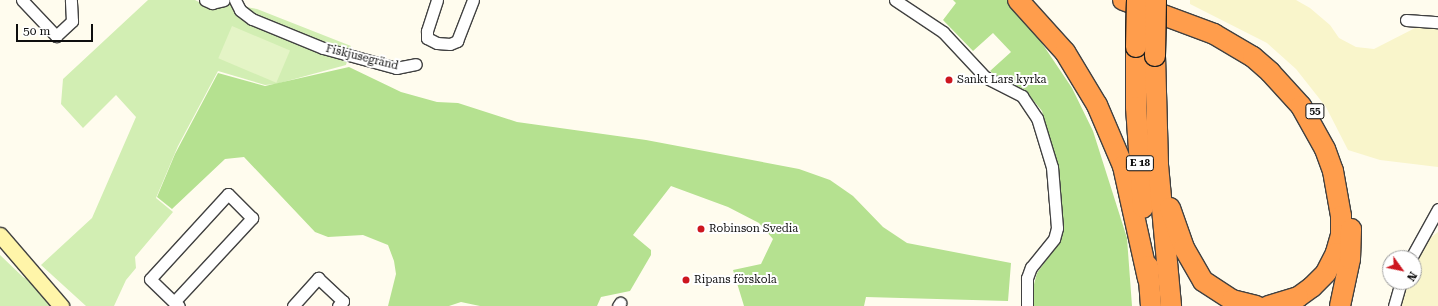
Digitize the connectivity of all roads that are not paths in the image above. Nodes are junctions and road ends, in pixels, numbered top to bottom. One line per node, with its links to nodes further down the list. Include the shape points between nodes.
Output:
1 (22, 0): 2 (street, via 56,36 72,21)
2 (71, 0)
3 (205, 0): 4 (street, via 212,3)
4 (224, 0)
5 (234, 0): 16 (street, Fiskjusegränd, via 240,10 252,19 309,42 396,68)
6 (437, 0): 7 (street, via 427,38 437,43 450,44 457,41)
7 (473, 0)
8 (895, 0): 30 (street, via 943,32 985,77 1022,96 1037,118 1052,167 1057,228 1054,239 1031,267)
9 (1018, 0): 23 (highway, via 1065,52 1097,105 1123,166)
10 (1124, 0): 34 (highway, via 1214,34 1253,57 1301,106 1325,149 1333,171 1341,216 1341,235 1336,252 1326,273 1312,287 1298,297)
11 (1137, 0): 23 (highway, E 18, bridge, via 1137,115)
12 (1150, 0): 35 (highway, 55, via 1217,25 1259,50 1292,79 1320,119 1341,167 1350,215 1350,259)
13 (1156, 0): 17 (highway, E 18, bridge)
14 (1406, 20): 15 (street)
15 (1438, 22)
16 (416, 64)
17 (1158, 165): 32 (highway, E 18); 33 (highway, via 1172,215 1192,266 1203,281 1218,293 1232,300)
18 (1438, 209): 21 (street)
19 (0, 235): 22 (street)
20 (0, 248): 22 (street)
21 (1415, 250)
22 (22, 263): 25 (street)
23 (1148, 279): 31 (highway, E 18)
24 (1399, 290): 36 (street)
25 (58, 302): 27 (street)
26 (176, 304): 26 (street, via 150,279 228,194 252,218)
27 (69, 306)
28 (293, 306): 29 (street, via 318,278 343,301)
29 (338, 306)
30 (1027, 306)
31 (1151, 306)
32 (1171, 306)
33 (1256, 306)
34 (1268, 306)
35 (1340, 306)
36 (1394, 306)

